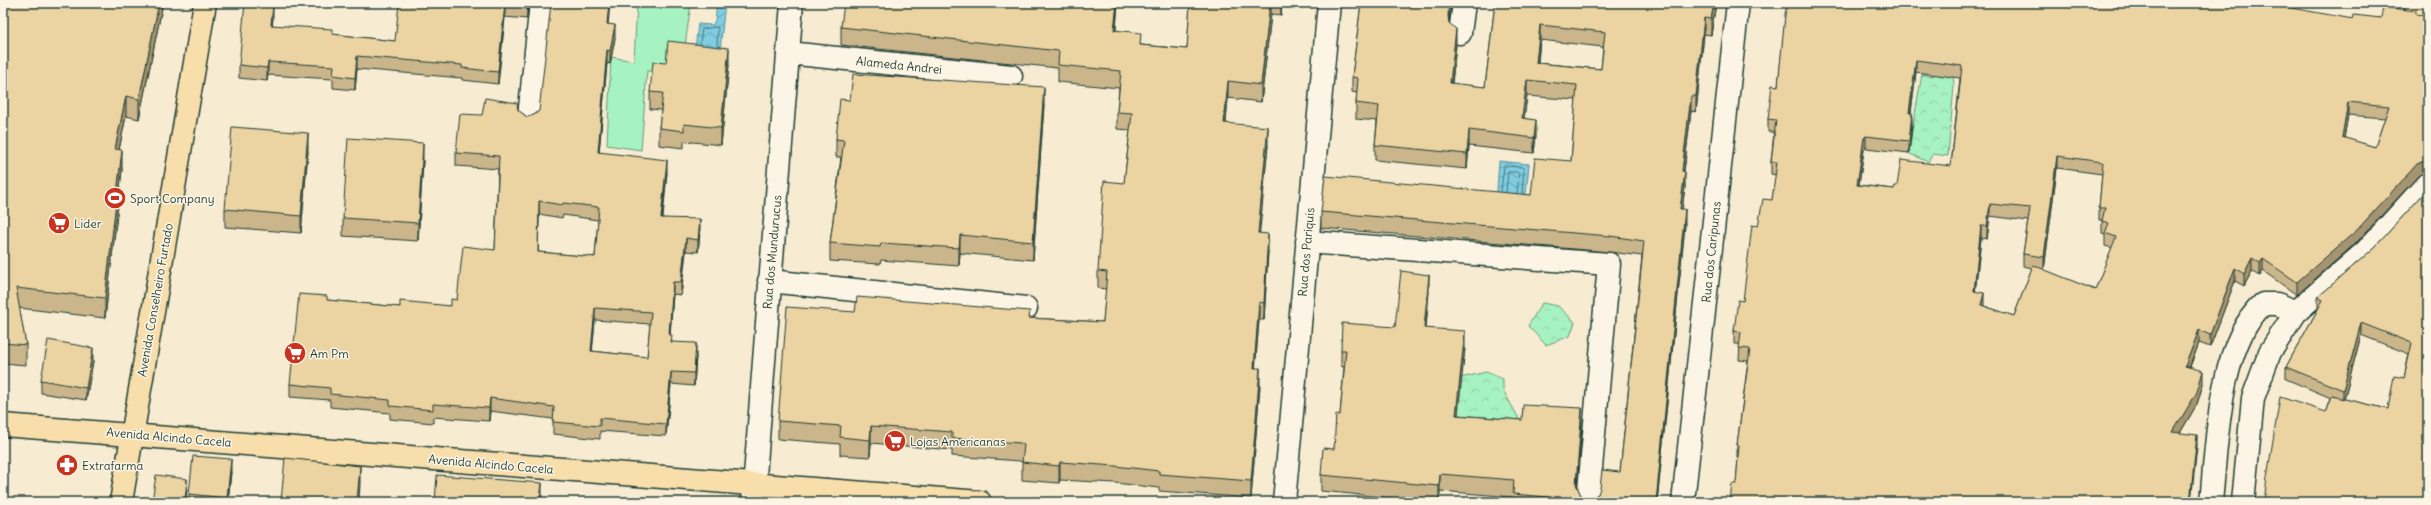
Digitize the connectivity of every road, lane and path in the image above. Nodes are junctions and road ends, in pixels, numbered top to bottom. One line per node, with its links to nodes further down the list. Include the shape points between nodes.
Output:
1 (205, 3): 19 (main road, Avenida Conselheiro Furtado)
2 (541, 3): 12 (street)
3 (792, 3): 10 (street, Rua dos Mundurucus)
4 (1329, 3): 14 (street, Rua dos Pariquis)
5 (1464, 3): 9 (street)
6 (1738, 3): 25 (street, Rua dos Caripunas)
7 (2415, 3): 8 (main road)
8 (2428, 4)
9 (1460, 33)
10 (788, 53): 11 (street, Alameda Andrei); 15 (street, Rua dos Mundurucus)
11 (1011, 76)
12 (529, 117)
13 (2428, 182): 17 (street, via 2366,251)
14 (1307, 242): 23 (street, Rua dos Pariquis); 24 (street, via 1609,264)
15 (769, 281): 16 (street); 20 (street, Rua dos Mundurucus)
16 (1026, 308)
17 (2296, 312): 26 (street, via 2277,304 2263,304 2255,312 2242,335 2225,381); 27 (street, via 2270,352 2253,398)
18 (3, 425): 19 (main road, Avenida Alcindo Cacela)
19 (132, 434): 20 (main road, Avenida Alcindo Cacela); 21 (main road, Avenida Conselheiro Furtado)
20 (754, 494): 22 (main road, Avenida Alcindo Cacela)
21 (121, 502)
22 (980, 502)
23 (1284, 502)
24 (1588, 502)
25 (1683, 502)
26 (2211, 502)
27 (2243, 502)

